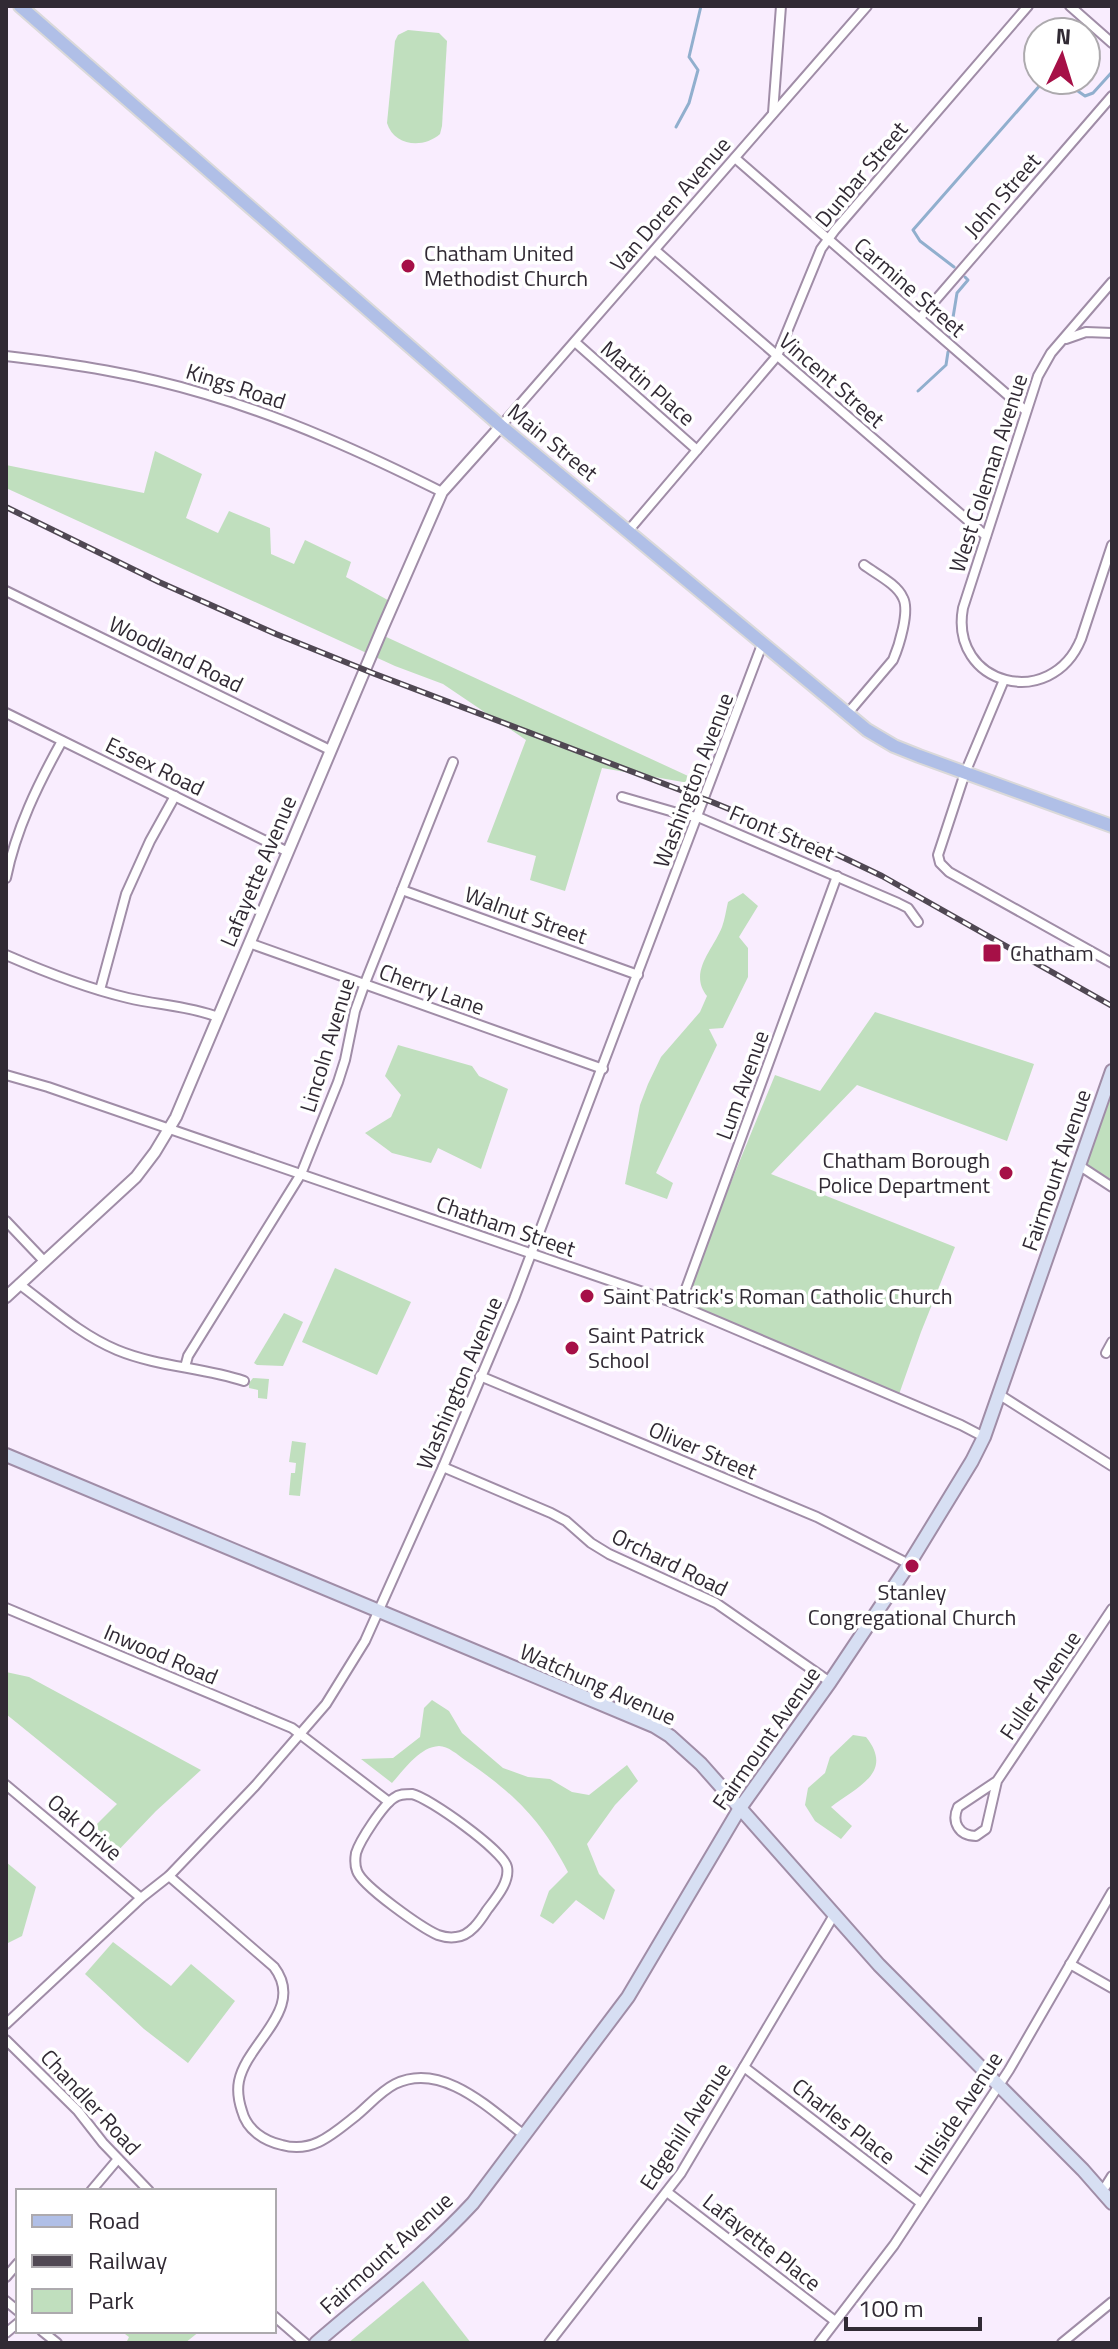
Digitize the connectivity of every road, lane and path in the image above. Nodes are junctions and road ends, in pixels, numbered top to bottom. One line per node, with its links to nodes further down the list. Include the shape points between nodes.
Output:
1 (20, 6): 20 (main road, Main Street)
2 (781, 6): 8 (street)
3 (867, 6): 8 (street, Van Doren Avenue)
4 (1028, 6): 10 (street, Dunbar Street)
5 (1070, 6): 6 (street)
6 (1112, 43)
7 (1112, 96): 13 (street, John Street)
8 (773, 114): 9 (street, Van Doren Avenue)
9 (735, 158): 10 (street, Carmine Street); 11 (street, Van Doren Avenue)
10 (828, 239): 13 (street, Carmine Street); 18 (street, Dunbar Street)
11 (655, 250): 15 (street, Van Doren Avenue); 18 (street, Vincent Street)
12 (1112, 282): 16 (street, West Coleman Avenue)
13 (920, 318): 19 (street, Carmine Street)
14 (1112, 333): 16 (street, via 1086,332)
15 (575, 342): 20 (street, Van Doren Avenue); 21 (street, Martin Place)
16 (1059, 344): 19 (street, West Coleman Avenue, via 1038,376)
17 (6, 356): 22 (street, Kings Road, via 99,369 204,393 306,429)
18 (777, 356): 21 (street, Dunbar Street); 24 (street, Vincent Street)
19 (1026, 411): 24 (street, West Coleman Avenue)
20 (501, 426): 22 (street, Lafayette Avenue); 23 (main road, Main Street)
21 (697, 450): 23 (street, Dunbar Street)
22 (442, 492): 33 (street, Lafayette Avenue)
23 (629, 530): 28 (main road, Main Street)
24 (986, 536): 29 (street, West Coleman Avenue, via 963,608 962,632 978,664)
25 (1112, 545): 29 (street, via 1070,660 1040,680)
26 (864, 565): 31 (street, via 899,591 905,612 893,660)
27 (6, 591): 33 (street, Woodland Road)
28 (763, 642): 31 (main road, Main Street); 38 (street, Washington Avenue)
29 (1004, 680): 35 (street)
30 (6, 713): 32 (street, Essex Road)
31 (848, 713): 35 (main road, Main Street, via 894,746)
32 (62, 741): 36 (street, Essex Road); 42 (street, via 27,812)
33 (330, 750): 40 (street, Lafayette Avenue)
34 (453, 762): 43 (street, Lincoln Avenue)
35 (965, 773): 39 (main road, Main Street); 47 (street, via 938,855 940,863)
36 (175, 796): 40 (street, Essex Road); 50 (street, via 126,894)
37 (622, 797): 38 (street, Front Street)
38 (698, 817): 41 (street, Front Street); 48 (street, Washington Avenue)
39 (1112, 826)
40 (288, 852): 45 (street, Lafayette Avenue)
41 (837, 876): 44 (street, Front Street, via 908,908); 64 (street, Lum Avenue)
42 (6, 878)
43 (402, 890): 48 (street, Walnut Street); 49 (street, Lincoln Avenue)
44 (918, 922)
45 (249, 943): 49 (street, Cherry Lane); 51 (street, Lafayette Avenue)
46 (6, 955): 50 (street)
47 (1112, 963)
48 (638, 975): 52 (street, Washington Avenue)
49 (365, 983): 52 (street, Cherry Lane); 57 (street, Lincoln Avenue, via 338,1082)
50 (100, 990): 51 (street)
51 (218, 1017): 55 (street, Lafayette Avenue)
52 (603, 1069): 60 (street, Washington Avenue)
53 (1112, 1071): 56 (main road, Fairmount Avenue)
54 (6, 1075): 55 (street, Chatham Street)
55 (169, 1129): 57 (street, Chatham Street); 61 (street, Lafayette Avenue, via 136,1177)
56 (1080, 1166): 58 (street); 70 (main road, Fairmount Avenue)
57 (301, 1174): 60 (street, Chatham Street); 67 (street, Lincoln Avenue)
58 (1112, 1187)
59 (6, 1221): 61 (street)
60 (532, 1254): 64 (street, Chatham Street); 68 (street, Washington Avenue)
61 (44, 1261): 62 (street, Lafayette Avenue)
62 (19, 1284): 63 (street, Lafayette Avenue); 67 (street, via 116,1350)
63 (6, 1297)
64 (680, 1305): 71 (street, Chatham Street)
65 (1112, 1342): 66 (street)
66 (1106, 1353)
67 (185, 1367): 69 (street)
68 (480, 1376): 74 (street, Washington Avenue); 75 (street, Oliver Street, via 817,1517)
69 (244, 1381)
70 (1000, 1395): 71 (main road, Fairmount Avenue); 73 (street)
71 (984, 1437): 75 (main road, Fairmount Avenue)
72 (6, 1455): 78 (main road, Watchung Avenue)
73 (1112, 1466)
74 (443, 1467): 78 (street, Washington Avenue); 79 (street, Orchard Road, via 551,1513 609,1554 716,1603)
75 (909, 1564): 79 (main road, Fairmount Avenue)
76 (6, 1608): 80 (street, Inwood Road)
77 (1112, 1609): 81 (street, Fuller Avenue)
78 (379, 1611): 80 (street, Washington Avenue, via 349,1669); 84 (main road, Watchung Avenue, via 654,1726 681,1744)
79 (830, 1682): 84 (main road, Fairmount Avenue)
80 (301, 1735): 83 (street, Inwood Road); 85 (street, Washington Avenue)
81 (997, 1781): 81 (street, Fuller Avenue, via 958,1807 956,1825 964,1834 976,1836 986,1829)
82 (6, 1785): 87 (street, Oak Drive)
83 (389, 1802): 83 (street, via 412,1794 430,1801 506,1862 504,1884 466,1934 436,1934 368,1887 358,1874 359,1846)
84 (740, 1808): 88 (main road, Watchung Avenue); 95 (main road, Fairmount Avenue, via 628,1997)
85 (169, 1876): 87 (street, Washington Avenue); 95 (street, via 274,1967 282,1981 279,2012 239,2080 243,2116 255,2132 286,2147 313,2146 391,2086 412,2079 450,2084)
86 (1112, 1892): 89 (street, Hillside Avenue)
87 (141, 1898): 91 (street, Washington Avenue)
88 (834, 1915): 93 (street, Edgehill Avenue); 94 (main road, Watchung Avenue)
89 (1070, 1964): 90 (street); 94 (street, Hillside Avenue)
90 (1112, 1988)
91 (6, 2024)
92 (6, 2040): 96 (street, Chandler Road)
93 (744, 2067): 100 (street, Edgehill Avenue); 102 (street, Charles Place)
94 (999, 2085): 101 (main road, Watchung Avenue); 102 (street, Hillside Avenue)
95 (524, 2135): 108 (main road, Fairmount Avenue, via 454,2224)
96 (118, 2159): 98 (street); 99 (street, Chandler Road)
97 (1112, 2176): 101 (street)
98 (93, 2189)
99 (147, 2189)
100 (667, 2192): 106 (street, Lafayette Place); 109 (street, Edgehill Avenue)
101 (1102, 2192): 103 (main road, Watchung Avenue)
102 (921, 2203): 106 (street, Hillside Avenue)
103 (1112, 2203)
104 (1112, 2302): 111 (street)
105 (276, 2318): 107 (street)
106 (835, 2321): 110 (street, Hillside Avenue)
107 (305, 2343)
108 (316, 2343)
109 (549, 2343)
110 (819, 2343)
111 (1062, 2343)

